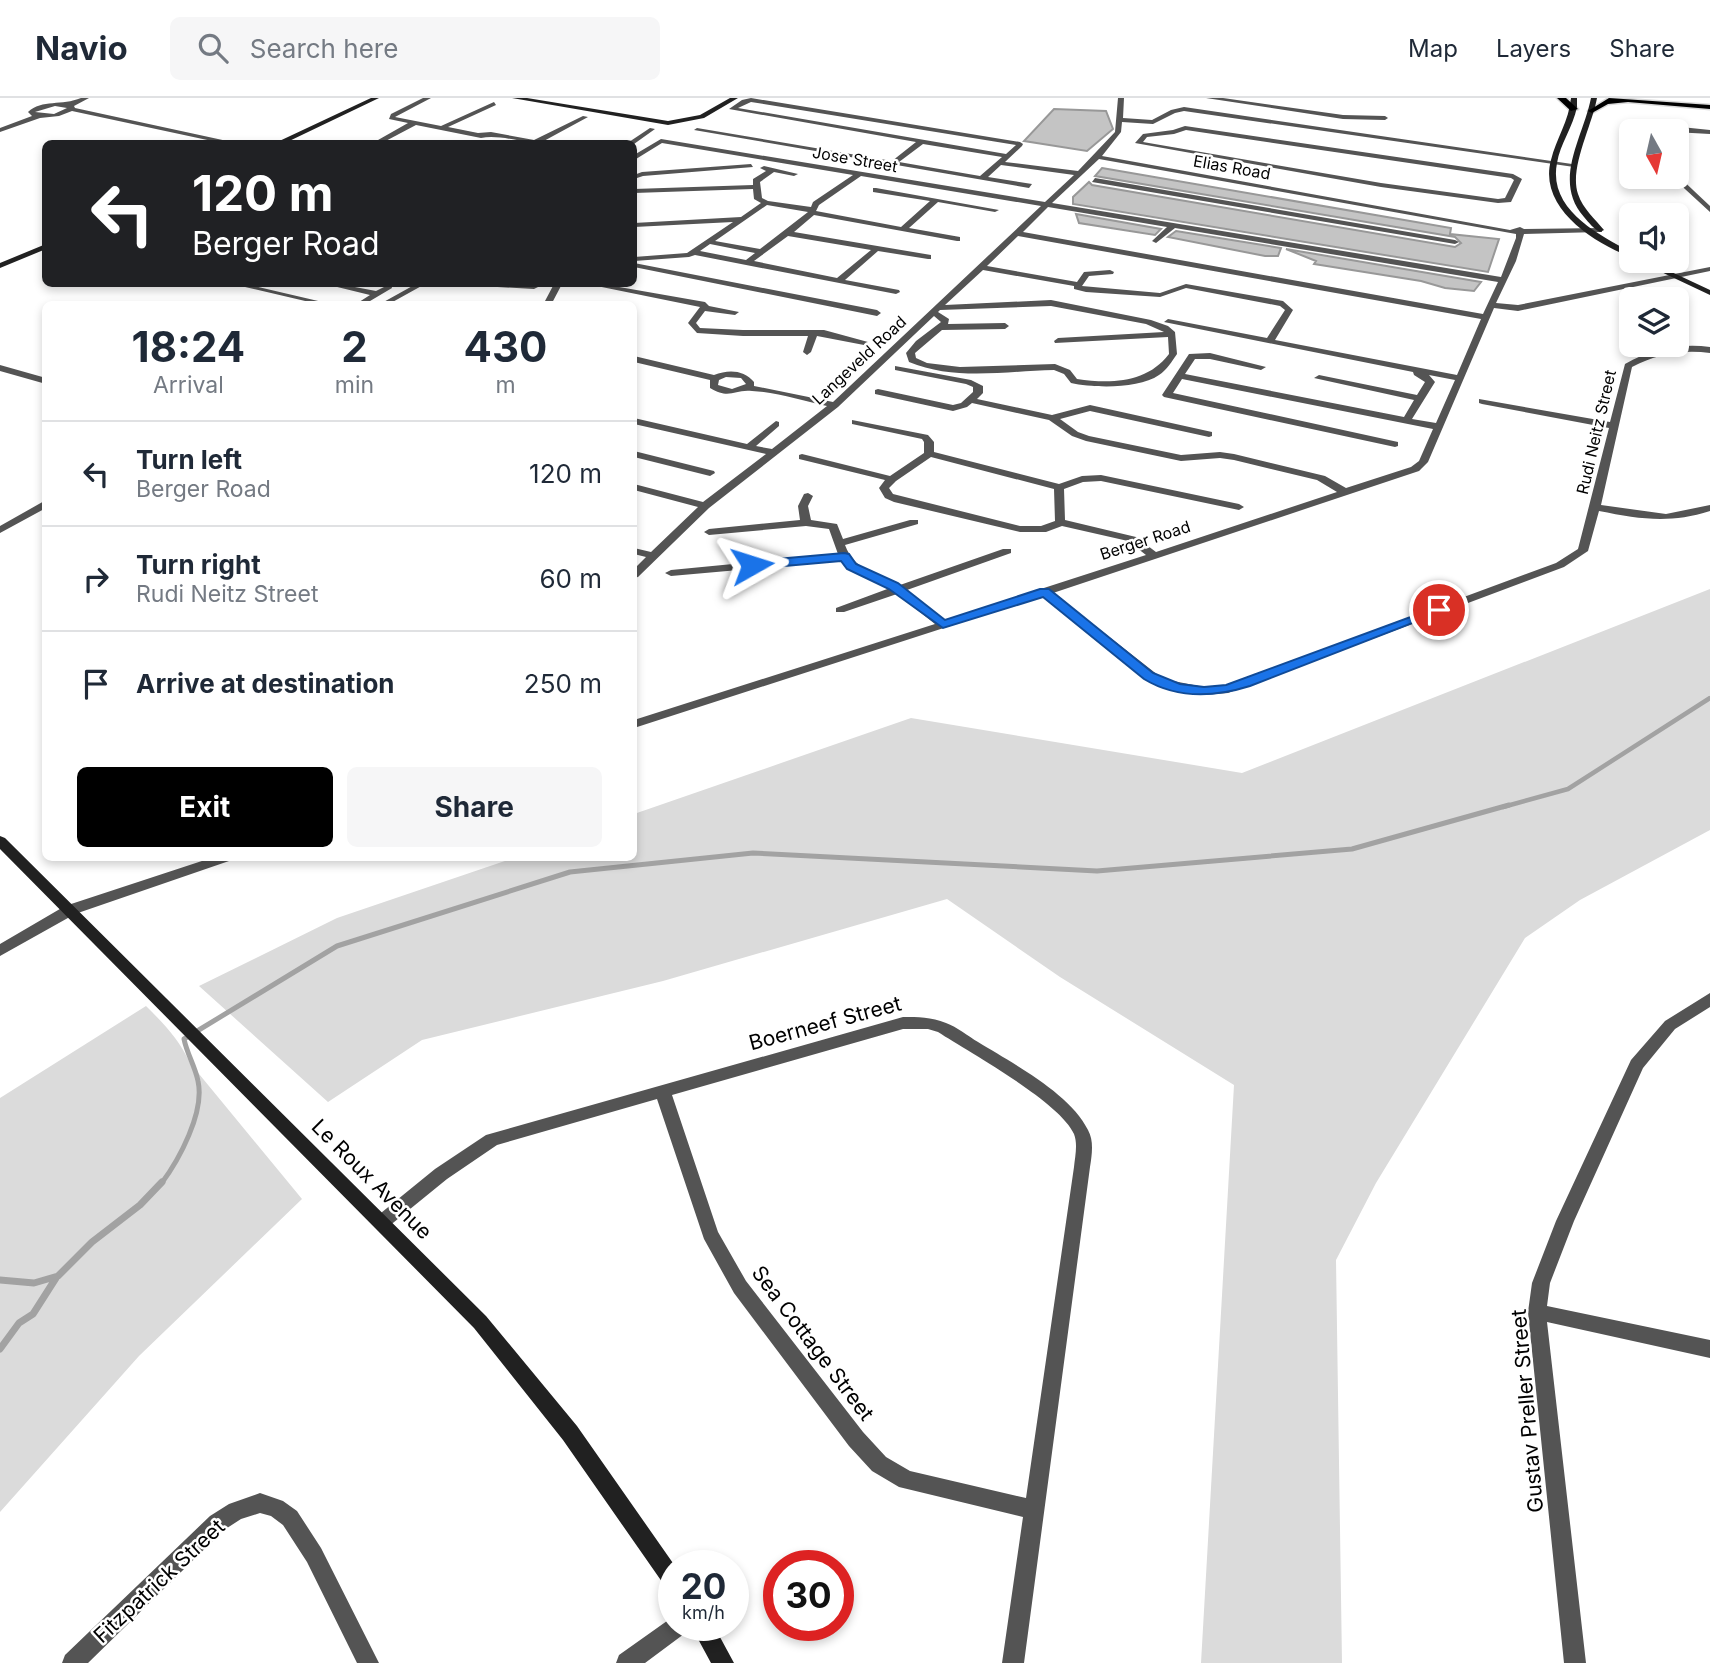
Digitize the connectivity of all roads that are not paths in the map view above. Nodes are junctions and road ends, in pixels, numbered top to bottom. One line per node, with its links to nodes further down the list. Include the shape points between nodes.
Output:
1 (86, 98): 15 (street)
2 (376, 98): 46 (main road)
3 (428, 98): 27 (street, via 391,117)
4 (515, 98): 25 (main road)
5 (722, 98): 25 (main road, via 684,117)
6 (735, 98): 25 (main road, via 693,120 661,123)
7 (1121, 98): 26 (street)
8 (1209, 98): 24 (street, via 1343,117)
9 (1561, 98): 17 (main road)
10 (1574, 98): 17 (main road)
11 (1594, 98): 18 (main road)
12 (1613, 98): 13 (main road)
13 (1670, 103): 16 (main road); 18 (main road, via 1611,101)
14 (494, 104): 29 (street)
15 (71, 107): 19 (street); 21 (street, via 48,105 31,112); 37 (street)
16 (1710, 107)
17 (1574, 108): 67 (main road)
18 (1592, 111): 71 (main road)
19 (58, 115): 21 (street); 40 (street)
20 (848, 115): 22 (street, via 749,100 732,109); 30 (street); 38 (street)
21 (39, 116): 34 (street)
22 (765, 116): 28 (street); 30 (street)
23 (585, 117): 50 (street)
24 (1385, 118)
25 (640, 119)
26 (1121, 120): 61 (street, Langeveld Road, via 1118,132); 67 (street, via 1153,122 1184,109)
27 (416, 122): 29 (street); 47 (street)
28 (754, 123)
29 (443, 127): 41 (street)
30 (831, 127): 33 (street)
31 (652, 129): 51 (street)
32 (744, 129): 42 (street)
33 (847, 129): 43 (street); 52 (street)
34 (0, 130)
35 (698, 130): 42 (street)
36 (1689, 130): 39 (street)
37 (172, 131): 40 (street); 45 (street)
38 (951, 132): 56 (street); 60 (street, via 1021,144)
39 (1710, 132)
40 (160, 135): 44 (street)
41 (484, 135): 48 (street); 49 (street)
42 (733, 136): 58 (street)
43 (837, 136)
44 (185, 140)
45 (218, 140)
46 (285, 140)
47 (381, 140)
48 (474, 140)
49 (519, 140)
50 (545, 140)
51 (635, 140)
52 (922, 141): 56 (street); 65 (street)
53 (1283, 142): 55 (street, via 1185,128 1145,135); 57 (street); 83 (street, via 1518,180 1507,200 1498,201)
54 (827, 143): 58 (street)
55 (1138, 143): 68 (street); 88 (street, via 1127,152)
56 (935, 144): 60 (street)
57 (1274, 149)
58 (814, 150): 63 (street); 65 (street)
59 (637, 156): 75 (street, Jose Street, via 661,141)
60 (1008, 156): 66 (street)
61 (1097, 157): 74 (street, Langeveld Road); 92 (street, Elias Road)
62 (1266, 157): 68 (street)
63 (798, 158)
64 (732, 162): 69 (street)
65 (893, 163): 70 (street)
66 (1000, 163): 74 (street); 78 (street)
67 (1553, 163): 71 (street); 103 (main road, via 1552,189 1560,202)
68 (1258, 164): 80 (street, via 1277,171)
69 (751, 166): 72 (street); 77 (street)
70 (914, 166): 76 (street); 78 (street)
71 (1572, 166): 103 (main road, via 1570,180)
72 (772, 170): 73 (street); 82 (street, via 756,181)
73 (794, 173)
74 (1077, 173): 91 (street, Langeveld Road)
75 (859, 174): 91 (street, Jose Street); 96 (street, via 816,204)
76 (903, 175)
77 (637, 176)
78 (985, 179): 81 (street); 86 (street)
79 (1095, 180): 100 (street)
80 (1381, 185): 83 (street); 92 (street)
81 (1029, 186)
82 (756, 187): 87 (street); 90 (street, via 758,199)
83 (1396, 187): 93 (street)
84 (1689, 189): 95 (street)
85 (876, 190): 89 (street)
86 (974, 190)
87 (637, 191)
88 (1352, 196)
89 (936, 200): 94 (street); 102 (street)
90 (766, 203): 96 (street); 98 (street)
91 (1044, 205): 101 (street, Jose Street); 107 (street, Langeveld Road)
92 (1366, 208): 93 (street, Elias Road); 100 (street)
93 (1384, 208): 105 (street, Elias Road)
94 (995, 210)
95 (1710, 210)
96 (813, 212): 102 (street); 106 (street)
97 (1202, 217): 104 (street)
98 (743, 219): 99 (street); 112 (street)
99 (637, 225)
100 (1359, 225): 108 (street, via 1455,245)
101 (1173, 226): 104 (street, Jose Street); 111 (street)
102 (904, 228): 110 (street)
103 (1591, 228): 105 (street, Elias Road); 113 (main road); 114 (main road)
104 (1193, 229): 117 (street, Jose Street)
105 (1520, 231): 131 (street, Berger Road)
106 (787, 233): 116 (street); 119 (street)
107 (1017, 233): 125 (street, Langeveld Road); 155 (street)
108 (1460, 233)
109 (1322, 238): 117 (street)
110 (957, 239)
111 (1156, 241)
112 (709, 242): 118 (street); 119 (street)
113 (1619, 242)
114 (1619, 247)
115 (42, 248): 123 (main road)
116 (876, 249): 120 (street); 132 (street)
117 (1317, 249): 131 (street, Jose Street)
118 (694, 252): 121 (street); 122 (street)
119 (762, 252): 122 (street)
120 (928, 257)
121 (637, 259)
122 (749, 261): 132 (street)
123 (0, 266)
124 (637, 266): 154 (street)
125 (981, 267): 133 (street); 152 (street, Langeveld Road)
126 (1710, 269): 129 (street)
127 (1110, 272): 133 (street, via 1087,274)
128 (1667, 273): 130 (main road)
129 (1684, 274): 130 (street); 140 (main road)
130 (1673, 276): 143 (main road); 150 (street, via 1518,308)
131 (1503, 279): 150 (street, Berger Road)
132 (840, 280): 141 (street)
133 (1077, 284): 163 (street, via 1086,290 1160,295 1186,285 1283,304 1289,310)
134 (250, 287): 145 (street)
135 (344, 287): 144 (street)
136 (389, 287): 144 (street)
137 (415, 287): 147 (street)
138 (556, 287): 148 (street)
139 (610, 287): 142 (street)
140 (1710, 287)
141 (895, 292)
142 (647, 293): 149 (street); 151 (street)
143 (1710, 293)
144 (378, 294): 146 (street)
145 (313, 301)
146 (365, 301)
147 (390, 301)
148 (549, 301)
149 (641, 303)
150 (1490, 305): 155 (street, Berger Road)
151 (705, 308): 153 (street); 159 (street, via 693,320 697,330)
152 (935, 310): 158 (street, via 945,319); 160 (street, via 1051,303 1148,322); 182 (street, Langeveld Road)
153 (735, 312)
154 (877, 313)
155 (1485, 317): 174 (street, Berger Road)
156 (1168, 322): 163 (street)
157 (1005, 326): 158 (street)
158 (941, 327): 160 (street, via 913,348 912,360 941,368 1055,368 1080,383 1156,374 1173,354)
159 (813, 333): 164 (street); 166 (street)
160 (1172, 334): 162 (street)
161 (1211, 334): 179 (street, via 1420,374 1430,382)
162 (1058, 341)
163 (1270, 341): 174 (street)
164 (864, 342)
165 (1710, 350): 189 (street, Rudi Neitz Street, via 1677,351 1628,366)
166 (807, 352)
167 (637, 360): 172 (street)
168 (1261, 367): 171 (street, via 1196,355)
169 (0, 368): 175 (street)
170 (898, 368): 180 (street, via 974,384 978,393)
171 (1179, 376): 178 (street); 185 (street, via 1167,393 1169,397)
172 (715, 378): 176 (street, via 744,376 751,381); 176 (street, via 711,384 721,391)
173 (1319, 378): 179 (street)
174 (1460, 378): 190 (street, Berger Road)
175 (42, 380)
176 (748, 387): 182 (street)
177 (878, 392): 180 (street, via 949,408)
178 (1292, 396): 184 (street); 185 (street)
179 (1421, 399): 184 (street)
180 (971, 400): 183 (street)
181 (1482, 401): 189 (street)
182 (835, 405): 194 (street, Langeveld Road)
183 (1052, 418): 191 (street, via 1090,408); 202 (street, via 1081,437 1181,458 1234,457 1321,478)
184 (1407, 420): 190 (street)
185 (1283, 421): 192 (street)
186 (637, 422): 193 (street)
187 (855, 422): 195 (street, via 925,437)
188 (776, 424): 193 (street)
189 (1614, 426): 205 (street, Rudi Neitz Street)
190 (1439, 427): 202 (street, Berger Road, via 1415,469)
191 (1209, 434)
192 (1395, 444)
193 (749, 447): 194 (street)
194 (774, 453): 204 (street, Langeveld Road)
195 (929, 454): 199 (street); 200 (street)
196 (637, 455): 198 (street)
197 (802, 457): 199 (street)
198 (710, 473)
199 (892, 479): 210 (street, via 884,488 898,500 1020,530 1043,529)
200 (1059, 487): 206 (street, via 1101,478); 210 (street)
201 (637, 488): 204 (street)
202 (1345, 492): 217 (street, Berger Road)
203 (808, 496): 211 (street, via 803,506)
204 (705, 506): 218 (street, Langeveld Road)
205 (1595, 506): 208 (street, Rudi Neitz Street, via 1663,519); 223 (street, Rudi Neitz Street, via 1583,551 1560,565 1227,689 1204,691 1159,682)
206 (1239, 507)
207 (42, 508): 212 (street)
208 (1710, 508)
209 (914, 522): 214 (street)
210 (1060, 522): 217 (street, via 1132,538)
211 (806, 523): 213 (street); 214 (street, via 833,526)
212 (0, 530)
213 (709, 532)
214 (841, 543): 219 (street)
215 (1007, 551): 222 (street)
216 (637, 552): 218 (street)
217 (1154, 555): 223 (street, Berger Road)
218 (653, 556): 220 (street, Langeveld Road)
219 (844, 557): 221 (street); 222 (street, via 861,572)
220 (637, 572)
221 (671, 573)
222 (899, 589): 224 (street); 225 (street)
223 (1045, 592): 225 (street, Berger Road)
224 (840, 610)
225 (943, 624): 226 (street, Berger Road)
226 (638, 722)
227 (0, 841): 229 (main road, Le Roux Avenue)
228 (214, 861): 229 (street)
229 (70, 911): 230 (street); 233 (main road, Le Roux Avenue)
230 (0, 951)
231 (1710, 999): 234 (street, Gustav Preller Street, via 1670,1025 1637,1064 1564,1221 1541,1283)
232 (663, 1093): 233 (street, Boerneef Street, via 492,1140); 236 (street, Sea Cottage Street, via 710,1234 740,1287 856,1439 879,1464 906,1480); 236 (street, Boerneef Street, via 915,1022 943,1028 1061,1105 1084,1141)
233 (382, 1222): 237 (main road, Le Roux Avenue, via 488,1332 570,1433)
234 (1538, 1312): 235 (street); 245 (street, Gustav Preller Street)
235 (1710, 1349)
236 (1032, 1509): 244 (street, Boerneef Street)
237 (658, 1559)
238 (658, 1640): 242 (street)
239 (711, 1641): 243 (main road)
240 (74, 1663): 241 (street, Fitzpatrick Street, via 217,1523 260,1503 290,1518 314,1555)
241 (368, 1663)
242 (627, 1663)
243 (723, 1663)
244 (1013, 1663)
245 (1575, 1663)

